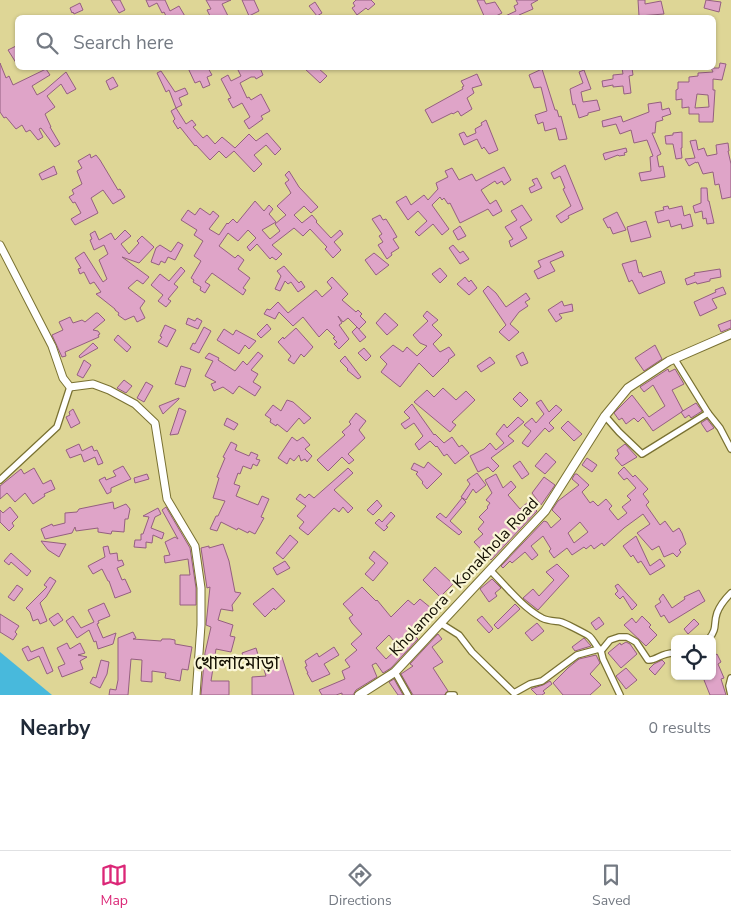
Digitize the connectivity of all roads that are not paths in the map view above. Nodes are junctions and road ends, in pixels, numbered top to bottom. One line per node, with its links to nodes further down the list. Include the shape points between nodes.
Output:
1 (0, 246): 4 (street, via 52,346 63,378)
2 (731, 334): 3 (main road, Kholamora - Konakhola Road)
3 (674, 358): 5 (street); 6 (main road, Kholamora - Konakhola Road, via 628,388)
4 (70, 386): 8 (street, via 57,426); 17 (street, via 93,384 109,390 135,404 155,424 167,499 196,546 201,588)
5 (708, 413): 6 (street, via 642,454); 7 (street)
6 (605, 416): 9 (main road, Kholamora - Konakhola Road, via 545,512)
7 (731, 450)
8 (0, 480)
9 (490, 570): 11 (main road, Kholamora - Konakhola Road); 13 (street, via 539,616 563,622 584,633)
10 (731, 593): 12 (street, via 720,608)
11 (440, 623): 13 (street, via 459,636 514,693 542,681 577,655); 15 (main road, Kholamora - Konakhola Road)
12 (711, 635)
13 (600, 650): 14 (street, via 610,640 627,637 636,642 648,660); 22 (street)
14 (671, 652)
15 (395, 672): 18 (main road, Kholamora - Konakhola Road); 19 (street)
16 (731, 678): 23 (street)
17 (196, 695)
18 (359, 695)
19 (408, 695)
20 (449, 695): 21 (street)
21 (454, 695)
22 (620, 695)
23 (731, 695)

